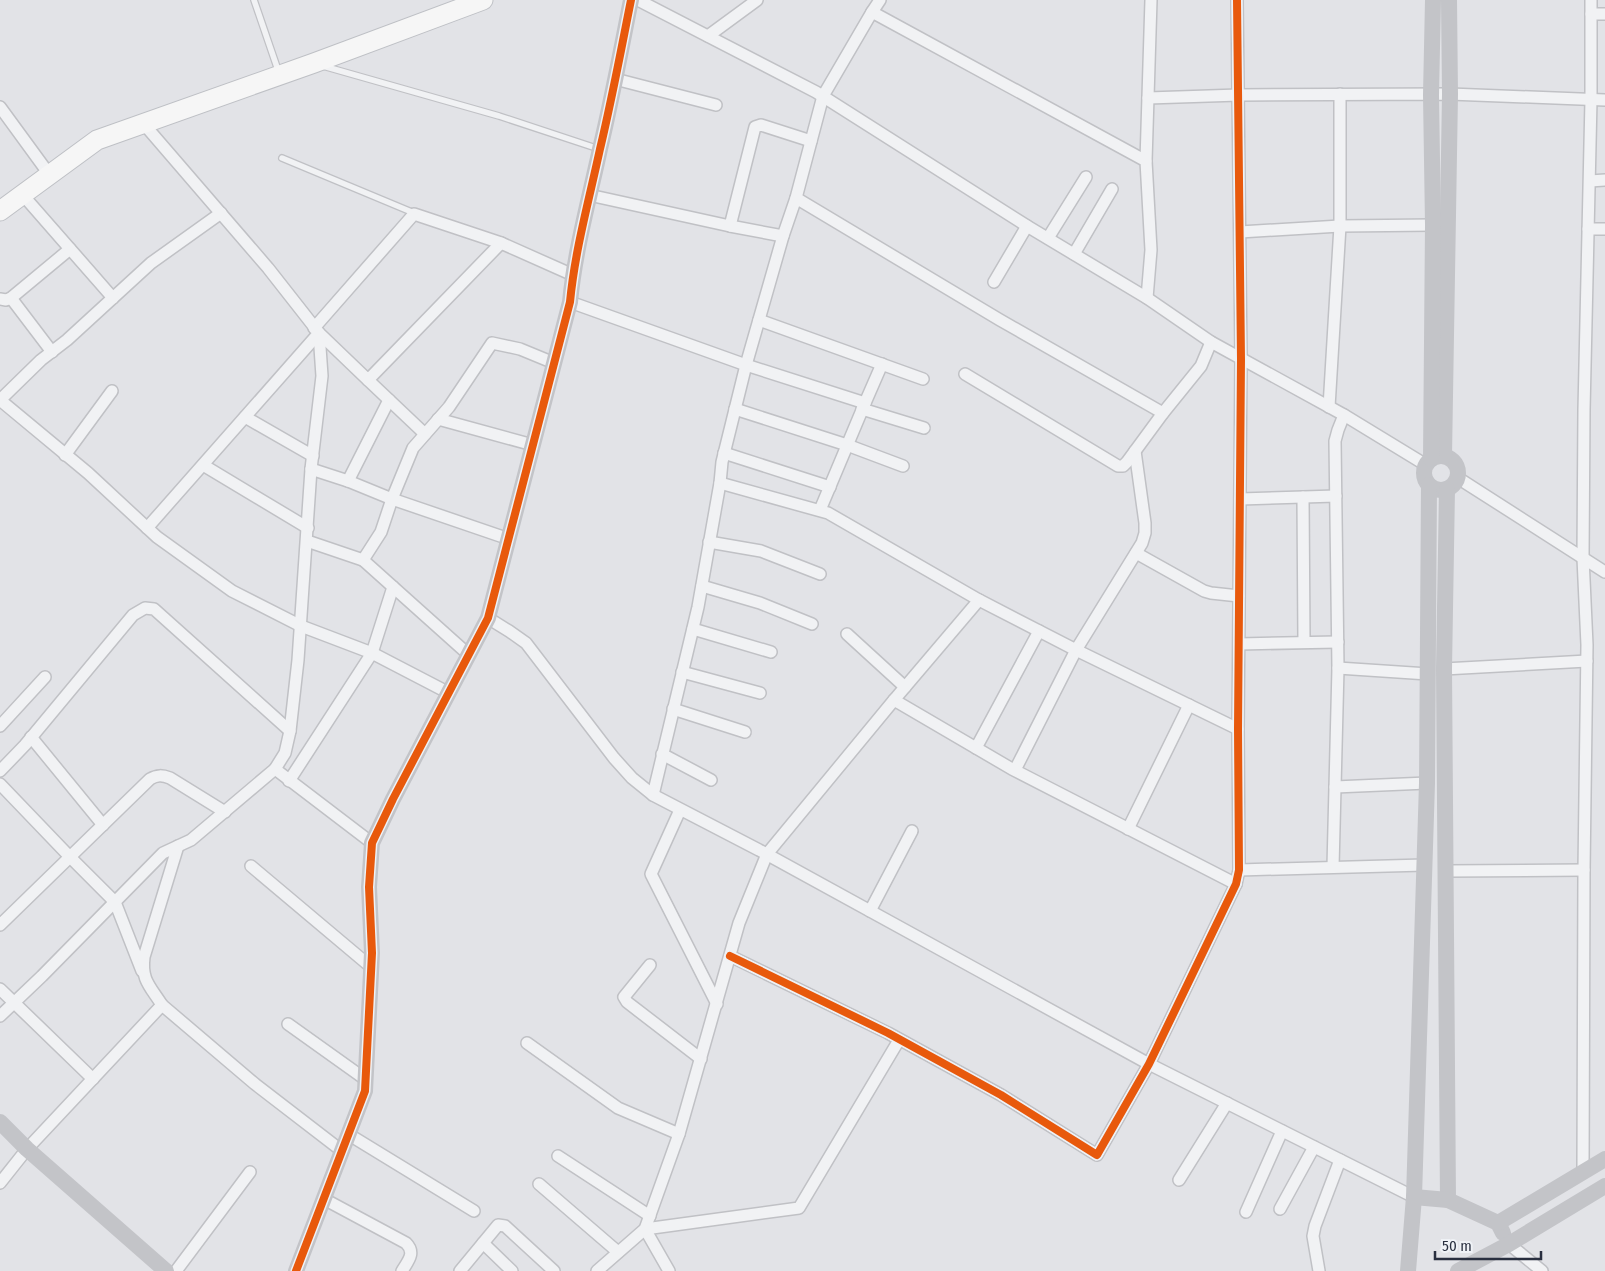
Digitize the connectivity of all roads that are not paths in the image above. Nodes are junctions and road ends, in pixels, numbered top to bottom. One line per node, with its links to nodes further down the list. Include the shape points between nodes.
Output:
1 (254, 0): 17 (lane)
2 (483, 0): 16 (main road)
3 (631, 0): 18 (street)
4 (638, 0): 15 (street)
5 (757, 0): 15 (street)
6 (880, 0): 12 (street)
7 (1151, 0): 24 (street)
8 (1237, 0): 21 (street)
9 (1433, 0): 22 (street)
10 (1449, 0): 20 (street)
11 (1592, 0): 13 (street)
12 (872, 12): 23 (street); 33 (street)
13 (1591, 14): 14 (street); 25 (street)
14 (1605, 14)
15 (708, 36): 23 (street)
16 (314, 63): 17 (main road); 31 (lane, via 499,116)
17 (280, 75): 29 (main road)
18 (615, 79): 27 (street); 31 (street)
19 (1340, 94): 21 (street); 22 (street); 48 (street)
20 (1450, 94): 22 (street); 25 (street); 91 (street)
21 (1238, 95): 24 (street); 51 (street)
22 (1431, 95): 45 (street)
23 (822, 96): 30 (street); 47 (street)
24 (1148, 98): 33 (street)
25 (1591, 100): 26 (street); 37 (street)
26 (1605, 100)
27 (716, 105)
28 (0, 107): 34 (street)
29 (143, 123): 34 (main road, via 97,140); 43 (street)
30 (811, 141): 41 (street); 46 (street, via 761,125 755,127)
31 (600, 150): 40 (street)
32 (282, 158): 44 (lane)
33 (1146, 161): 61 (street, via 1151,250)
34 (50, 174): 39 (main road)
35 (1086, 177): 53 (street)
36 (1605, 180): 37 (street)
37 (1590, 181): 49 (street)
38 (1112, 188): 56 (street)
39 (22, 194): 42 (main road); 55 (street)
40 (589, 195): 46 (street); 57 (street)
41 (796, 198): 52 (street); 79 (street)
42 (0, 211)
43 (221, 213): 60 (street, via 151,263); 64 (street)
44 (416, 214): 54 (street); 64 (street, via 411,215)
45 (1433, 225): 48 (street); 91 (street)
46 (730, 226): 52 (street)
47 (1027, 226): 53 (street); 58 (street)
48 (1340, 226): 51 (street); 77 (street)
49 (1588, 229): 50 (street); 111 (street)
50 (1605, 229)
51 (1240, 232): 67 (street)
52 (783, 236): 63 (street)
53 (1048, 238): 56 (street)
54 (500, 242): 57 (street); 73 (street)
55 (70, 249): 59 (street); 60 (street)
56 (1074, 254): 61 (street)
57 (573, 275): 62 (street)
58 (994, 282)
59 (6, 298): 66 (street)
60 (112, 298): 66 (street)
61 (1148, 298): 65 (street)
62 (570, 302): 68 (street); 70 (street)
63 (759, 320): 69 (street); 70 (street)
64 (317, 330): 73 (street); 81 (street); 90 (street, via 322,376)
65 (1211, 342): 67 (street); 79 (street, via 1201,366)
66 (52, 352): 89 (street, via 0,400)
67 (1241, 358): 77 (street); 103 (street)
68 (554, 363): 82 (street, via 520,349 492,343); 86 (street)
69 (882, 364): 72 (street); 76 (street)
70 (746, 365): 76 (street); 78 (street)
71 (965, 374): 87 (street, via 1118,466 1123,466)
72 (923, 379)
73 (368, 380): 75 (street)
74 (112, 391): 89 (street)
75 (389, 400): 84 (street); 95 (street)
76 (863, 406): 83 (street); 85 (street)
77 (1329, 407): 80 (street)
78 (735, 409): 85 (street); 88 (street)
79 (1163, 413): 87 (street)
80 (1344, 415): 91 (street); 100 (street, via 1335,441)
81 (245, 418): 90 (street); 92 (street)
82 (438, 419): 84 (street); 86 (street)
83 (924, 428)
84 (425, 434): 102 (street, via 413,448)
85 (847, 444): 93 (street); 99 (street)
86 (533, 445): 107 (street)
87 (1135, 451): 110 (street, via 1145,533)
88 (724, 453): 96 (street); 99 (street)
89 (65, 455): 105 (street)
90 (313, 456): 94 (street)
91 (1434, 460): 97 (street, via 1450,457 1458,466); 98 (street, via 1424,476)
92 (203, 465): 105 (street); 106 (street)
93 (904, 466)
94 (311, 469): 95 (street); 106 (street)
95 (348, 481): 102 (street)
96 (720, 483): 104 (street); 109 (street)
97 (1452, 483): 98 (street, via 1434,488); 111 (street); 134 (street)
98 (1429, 485): 136 (street)
99 (830, 487): 104 (street)
100 (1336, 496): 101 (street); 126 (street)
101 (1303, 497): 103 (street); 125 (street)
102 (392, 499): 107 (street); 112 (street, via 382,532)
103 (1240, 499): 117 (street)
104 (820, 510): 118 (street)
105 (147, 528): 121 (street, via 232,591)
106 (308, 528): 108 (street)
107 (509, 538): 119 (street)
108 (307, 541): 112 (street); 121 (street)
109 (710, 542): 114 (street, via 760,551); 115 (street)
110 (1136, 553): 117 (street, via 1204,591); 128 (street)
111 (1583, 558): 113 (street); 132 (street)
112 (362, 560): 116 (street)
113 (1605, 572)
114 (820, 574)
115 (702, 586): 120 (street, via 760,603); 122 (street)
116 (393, 587): 129 (street); 131 (street)
117 (1239, 596): 127 (street)
118 (979, 600): 123 (street); 138 (street)
119 (488, 618): 131 (street); 159 (street, via 526,643 614,758)
120 (812, 624)
121 (301, 626): 129 (street); 146 (street)
122 (693, 629): 130 (street); 135 (street)
123 (1039, 631): 128 (street); 149 (street)
124 (847, 634): 138 (street)
125 (1304, 642): 126 (street); 127 (street)
126 (1338, 642): 133 (street)
127 (1238, 644): 145 (street)
128 (1076, 650): 142 (street); 152 (street)
129 (372, 652): 139 (street); 155 (street)
130 (771, 652)
131 (469, 655): 139 (street)
132 (1586, 661): 134 (street); 173 (street)
133 (1338, 668): 136 (street); 158 (street)
134 (1444, 669): 174 (street)
135 (682, 672): 140 (street); 143 (street)
136 (1428, 674): 156 (street)
137 (45, 677): 144 (street)
138 (905, 687): 141 (street)
139 (449, 693): 165 (street)
140 (760, 693)
141 (894, 700): 149 (street); 167 (street)
142 (1189, 705): 145 (street); 163 (street)
143 (674, 709): 147 (street); 150 (street)
144 (0, 726)
145 (1238, 729): 172 (street)
146 (290, 731): 148 (street, via 154,609 145,608 133,615); 151 (street, via 285,753)
147 (745, 732)
148 (31, 737): 153 (street); 162 (street)
149 (976, 748): 152 (street)
150 (662, 754): 154 (street); 159 (street)
151 (275, 769): 155 (street); 161 (street)
152 (1015, 770): 163 (street)
153 (0, 772)
154 (711, 780)
155 (289, 781): 165 (street)
156 (1427, 783): 158 (street); 170 (street)
157 (0, 784): 168 (street)
158 (1335, 787): 171 (street)
159 (653, 795): 160 (street)
160 (680, 810): 167 (street); 187 (street, via 652,874)
161 (226, 812): 162 (street, via 170,778 156,776); 166 (street)
162 (103, 825): 168 (street)
163 (1128, 829): 175 (street)
164 (912, 831): 179 (street)
165 (372, 843): 183 (street, via 369,886)
166 (178, 846): 178 (street, via 163,853); 184 (street)
167 (767, 854): 179 (street); 181 (street, via 739,923)
168 (70, 857): 178 (street); 180 (street)
169 (251, 866): 183 (street)
170 (1424, 866): 171 (street); 176 (street)
171 (1333, 867): 172 (street)
172 (1239, 870): 175 (street)
173 (1584, 870): 174 (street); 209 (street)
174 (1447, 871): 177 (street)
175 (1236, 884): 194 (street)
176 (1423, 897): 177 (street); 214 (street)
177 (1447, 897): 216 (street)
178 (115, 902): 184 (street); 186 (street)
179 (870, 911): 194 (street)
180 (0, 926)
181 (730, 956): 187 (street); 191 (street)
182 (650, 965): 193 (street, via 624,998)
183 (371, 967): 196 (street)
184 (142, 971): 188 (street)
185 (0, 989): 186 (street)
186 (14, 1003): 189 (street); 195 (street)
187 (717, 1004): 193 (street)
188 (162, 1005): 195 (street); 204 (street, via 255,1084)
189 (0, 1016)
190 (288, 1024): 196 (street)
191 (899, 1040): 194 (street, via 1001,1095 1097,1155); 222 (street, via 799,1208)
192 (527, 1043): 201 (street, via 618,1108)
193 (701, 1059): 201 (street)
194 (1149, 1064): 197 (street)
195 (93, 1079): 203 (street)
196 (365, 1079): 200 (street, via 365,1091)
197 (1227, 1103): 199 (street); 210 (street)
198 (0, 1122): 203 (street)
199 (1282, 1131): 202 (street); 219 (street)
200 (348, 1134): 204 (street); 218 (street)
201 (679, 1134): 220 (street)
202 (1314, 1147): 207 (street); 217 (street)
203 (28, 1149): 211 (street); 227 (street)
204 (342, 1151): 215 (street)
205 (558, 1156): 220 (street)
206 (1605, 1159): 209 (street)
207 (1340, 1160): 214 (street); 236 (street, via 1313,1236)
208 (250, 1172): 228 (street)
209 (1583, 1172): 221 (street)
210 (1179, 1180)
211 (0, 1183)
212 (539, 1184): 225 (street)
213 (1605, 1186): 224 (street)
214 (1414, 1197): 216 (street); 237 (street)
215 (324, 1199): 229 (street); 230 (street, via 406,1243 411,1255)
216 (1448, 1200): 221 (street)
217 (1280, 1209)
218 (474, 1211)
219 (1246, 1212)
220 (650, 1216): 222 (street)
221 (1498, 1223): 224 (street)
222 (645, 1229): 225 (street); 235 (street)
223 (483, 1244): 231 (street); 232 (street); 233 (street, via 501,1224)
224 (1509, 1244): 226 (street); 239 (street)
225 (618, 1252): 234 (street)
226 (1461, 1269): 238 (street)
227 (166, 1271)
228 (176, 1271)
229 (296, 1271)
230 (402, 1271)
231 (460, 1271)
232 (512, 1271)
233 (554, 1271)
234 (597, 1271)
235 (669, 1271)
236 (1319, 1271)
237 (1408, 1271)
238 (1481, 1271)
239 (1542, 1271)

